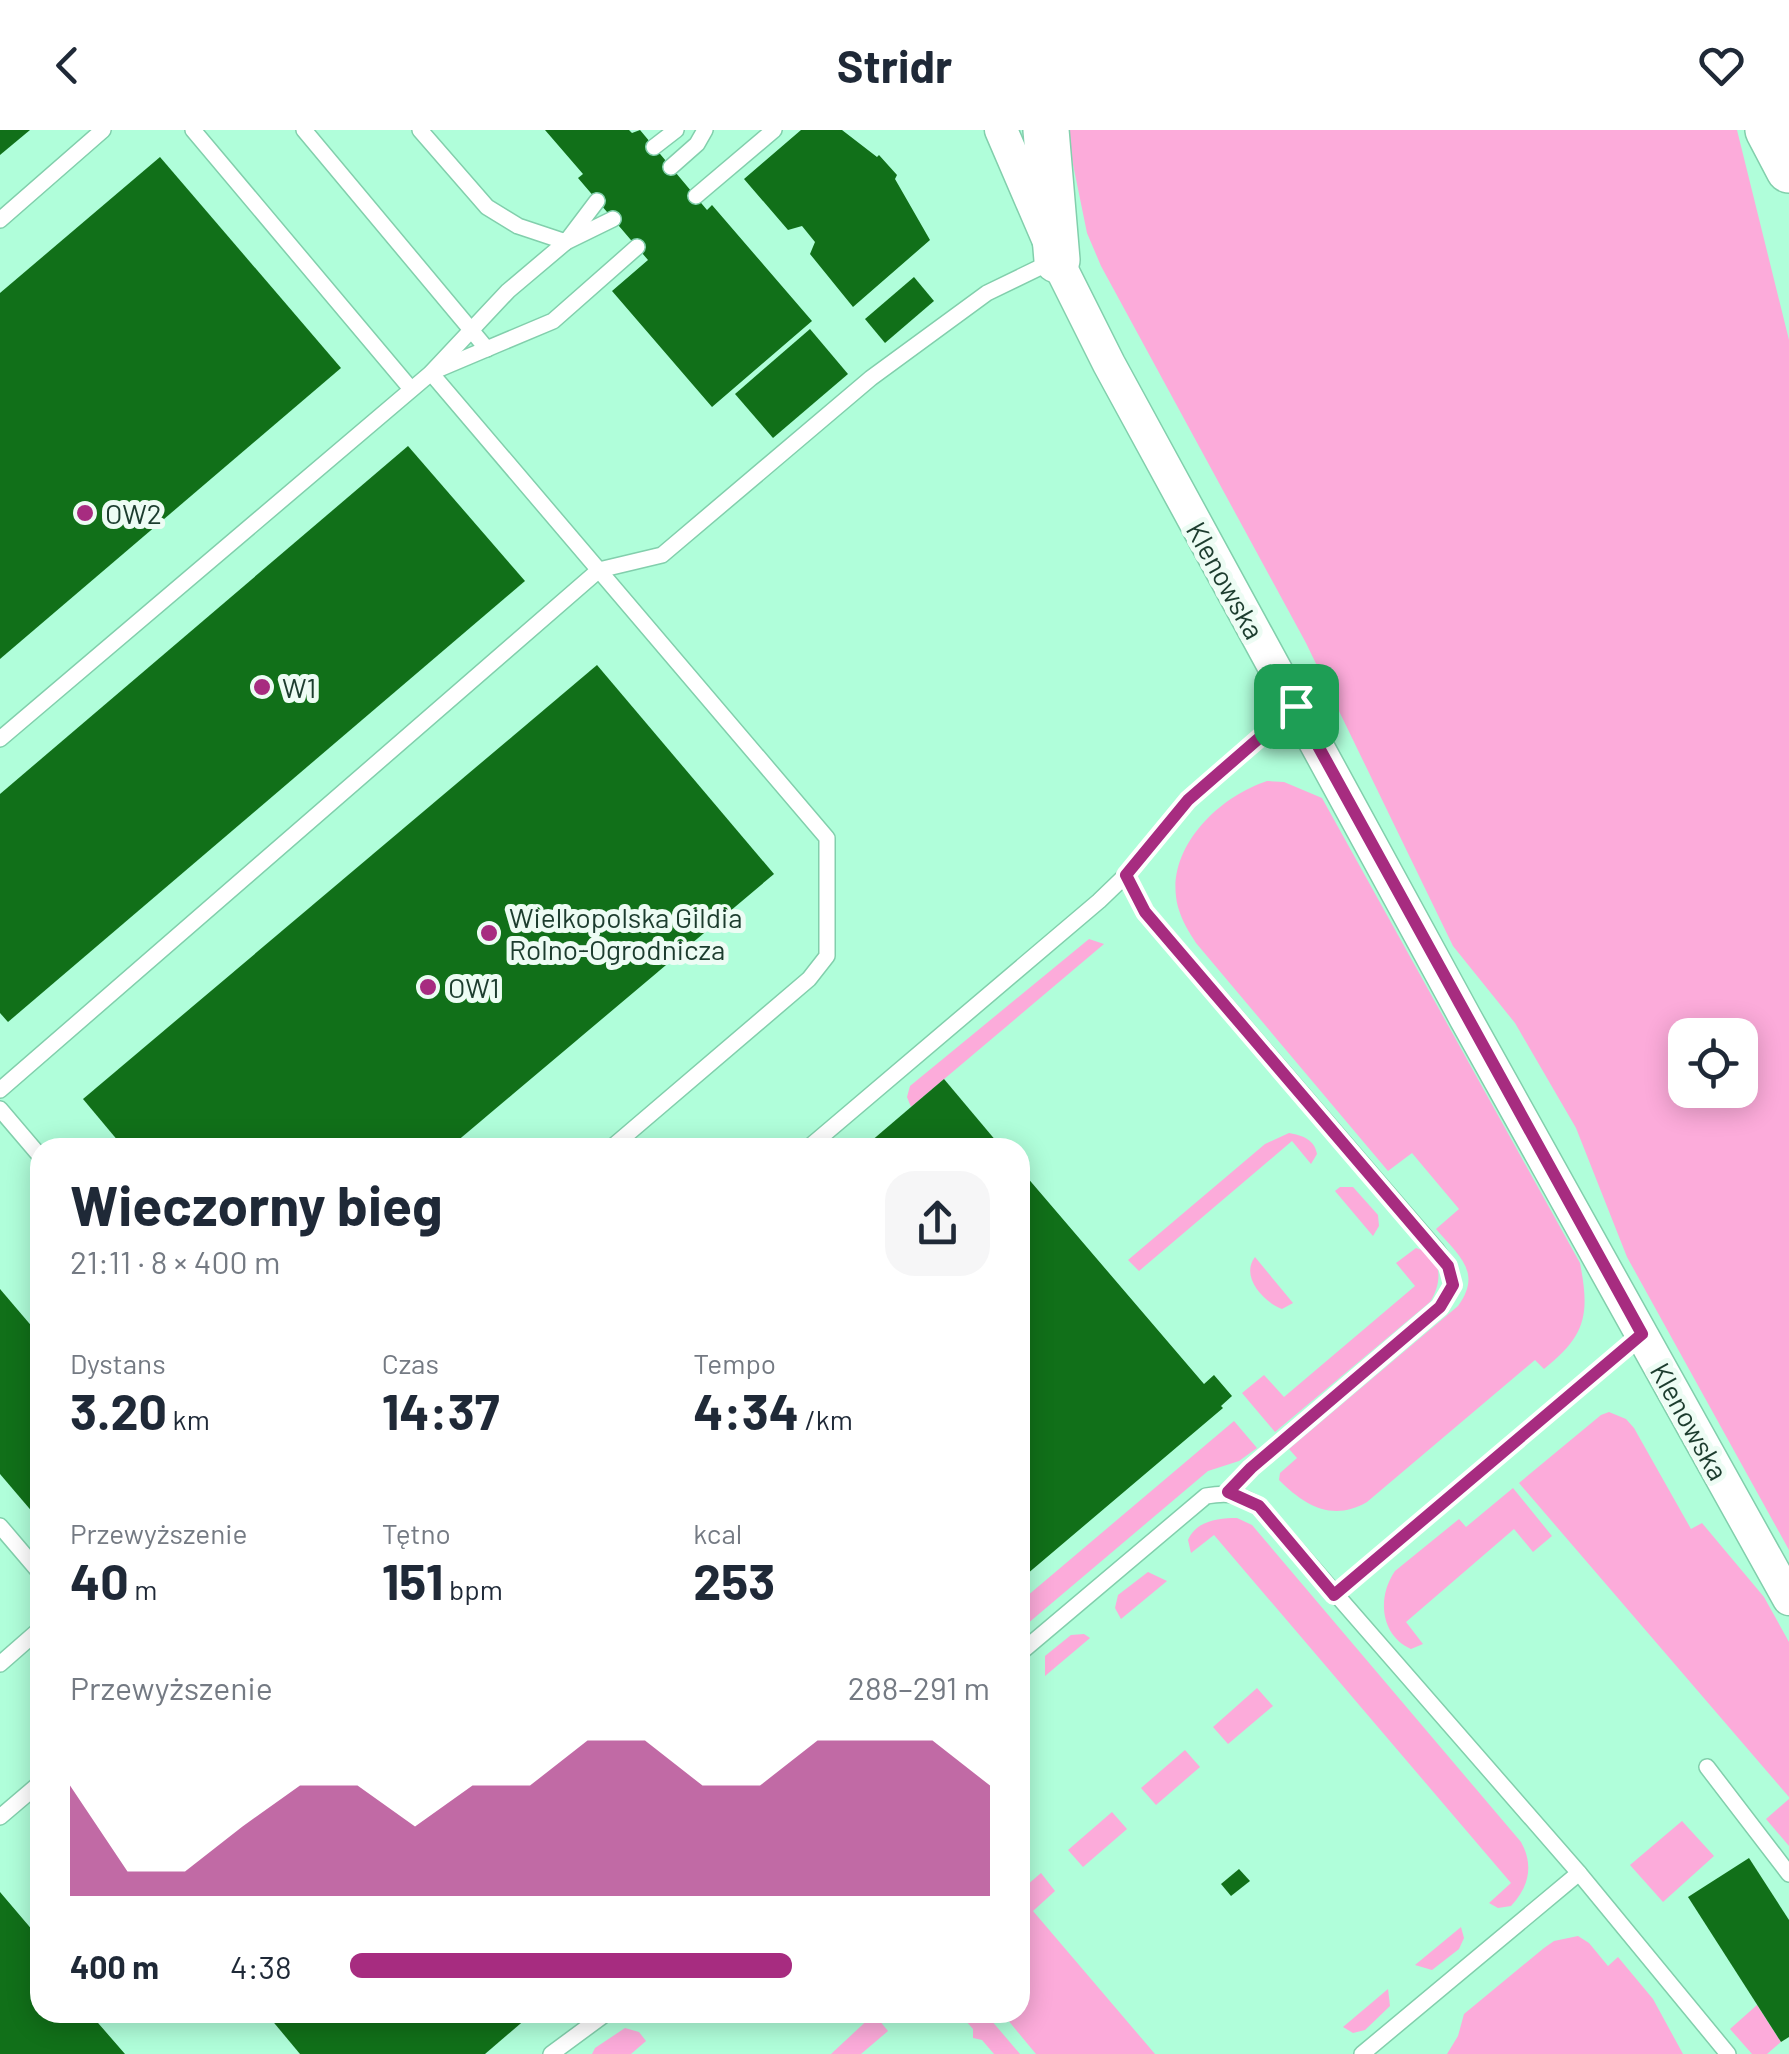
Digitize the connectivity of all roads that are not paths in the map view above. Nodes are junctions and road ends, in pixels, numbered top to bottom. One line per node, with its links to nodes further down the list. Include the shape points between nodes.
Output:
1 (103, 130): 17 (lane)
2 (193, 130): 24 (lane)
3 (304, 130): 21 (lane)
4 (420, 130): 18 (lane, via 487,206 518,226)
5 (676, 130): 11 (lane)
6 (706, 130): 12 (lane)
7 (774, 130): 14 (lane)
8 (1001, 130): 20 (street, Klenowska)
9 (1046, 130): 20 (main road)
10 (1768, 130): 13 (main road)
11 (654, 147)
12 (671, 167)
13 (1789, 170)
14 (696, 196)
15 (598, 201): 18 (lane)
16 (613, 219): 18 (lane)
17 (0, 220)
18 (566, 242): 21 (lane)
19 (637, 247): 22 (lane, via 553,322)
20 (1057, 260): 25 (lane, via 987,292 871,378 662,555); 26 (street, Klenowska)
21 (471, 330): 22 (lane); 23 (lane)
22 (487, 349): 23 (lane)
23 (431, 373): 24 (lane); 25 (lane)
24 (411, 389): 27 (lane)
25 (599, 570): 29 (lane); 31 (lane, via 827,838 826,956 809,979)
26 (1296, 706): 28 (lane, via 1188,800); 34 (street, Klenowska)
27 (0, 738)
28 (1126, 875): 32 (lane); 35 (lane, via 1145,912 1414,1223 1448,1266 1453,1285 1440,1307)
29 (0, 1090)
30 (0, 1109): 33 (lane)
31 (624, 1138)
32 (820, 1138)
33 (30, 1144)
34 (1642, 1334): 38 (lane); 39 (street, Klenowska)
35 (1228, 1492): 38 (lane, via 1259,1506); 41 (lane, via 1206,1496)
36 (0, 1526): 37 (lane)
37 (30, 1561)
38 (1334, 1595): 46 (lane)
39 (1789, 1599)
40 (30, 1638): 42 (lane)
41 (1030, 1645)
42 (0, 1664)
43 (1707, 1767): 47 (lane)
44 (30, 1792): 45 (lane)
45 (0, 1817)
46 (1579, 1873): 50 (lane); 51 (lane)
47 (1789, 1874)
48 (593, 2023): 49 (lane)
49 (551, 2054)
50 (1362, 2054)
51 (1728, 2054)

